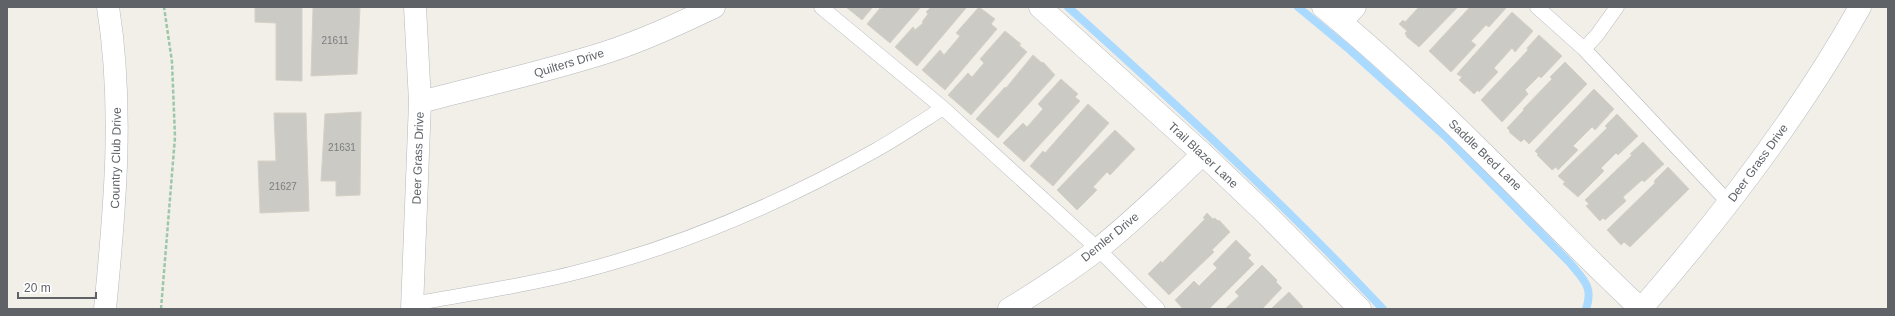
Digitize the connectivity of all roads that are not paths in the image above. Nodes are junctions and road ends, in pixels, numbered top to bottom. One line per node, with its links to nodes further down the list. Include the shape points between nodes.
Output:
1 (108, 7): 18 (street, Country Club Drive, via 114,40 117,157 114,226)
2 (415, 7): 12 (street, Deer Grass Drive)
3 (714, 7): 12 (street, Quilters Drive, via 645,38 605,52 537,73)
4 (821, 7): 13 (lane)
5 (1040, 7): 14 (street, Trail Blazer Lane)
6 (1323, 7): 10 (street, Saddle Bred Lane)
7 (1537, 7): 11 (lane)
8 (1617, 7): 11 (lane)
9 (1860, 7): 15 (street, Deer Grass Drive, via 1840,42 1766,154)
10 (1348, 15): 22 (street, Saddle Bred Lane, via 1427,99)
11 (1584, 50): 15 (lane)
12 (420, 102): 17 (street, Deer Grass Drive)
13 (943, 108): 16 (lane); 17 (lane, via 877,149 830,174 736,219 687,238 578,272)
14 (1203, 154): 16 (street, Demler Drive); 21 (street, Trail Blazer Lane)
15 (1729, 203): 22 (street, Deer Grass Drive)
16 (1098, 249): 19 (street, Demler Drive); 20 (lane)
17 (412, 306)
18 (105, 309)
19 (1009, 309)
20 (1158, 309)
21 (1360, 309)
22 (1641, 309)

